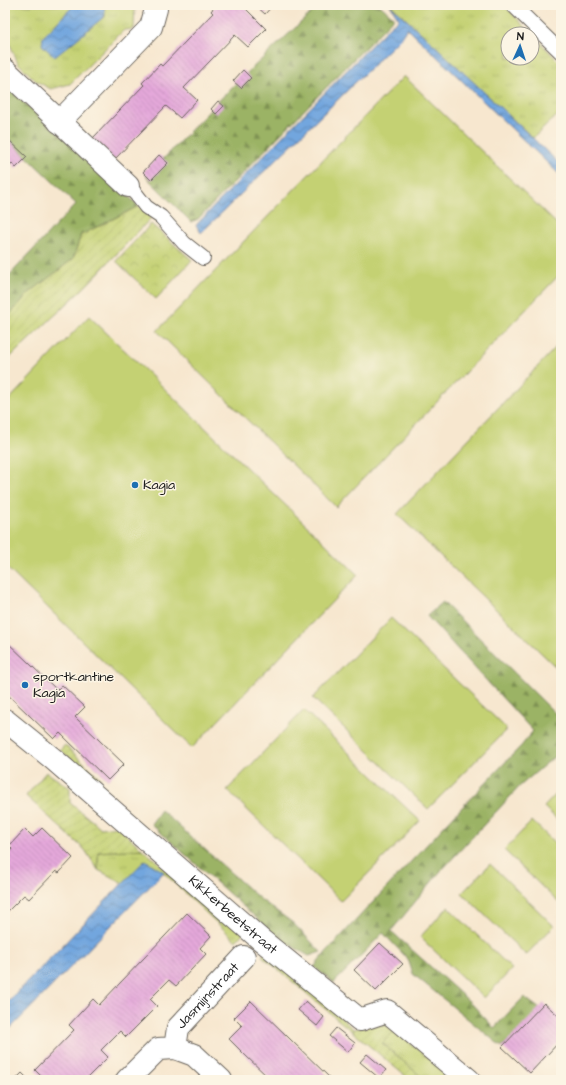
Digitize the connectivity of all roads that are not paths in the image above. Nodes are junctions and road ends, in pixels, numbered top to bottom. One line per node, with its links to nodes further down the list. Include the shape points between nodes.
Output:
1 (155, 5): 5 (street, via 150,27)
2 (513, 5): 3 (lane)
3 (561, 52)
4 (5, 70): 5 (street)
5 (59, 122): 6 (street)
6 (128, 186): 7 (lane, via 146,207 161,217 184,243)
7 (203, 258)
8 (5, 720): 13 (street, Kikkerbeetstraat, via 260,939 360,1020 387,1011)
9 (244, 957): 10 (street, Jasmijnstraat, via 178,1028)
10 (175, 1048): 11 (street, Jasmijnstraat, via 158,1049); 12 (street, via 194,1055)
11 (127, 1080)
12 (220, 1080)
13 (469, 1080)

